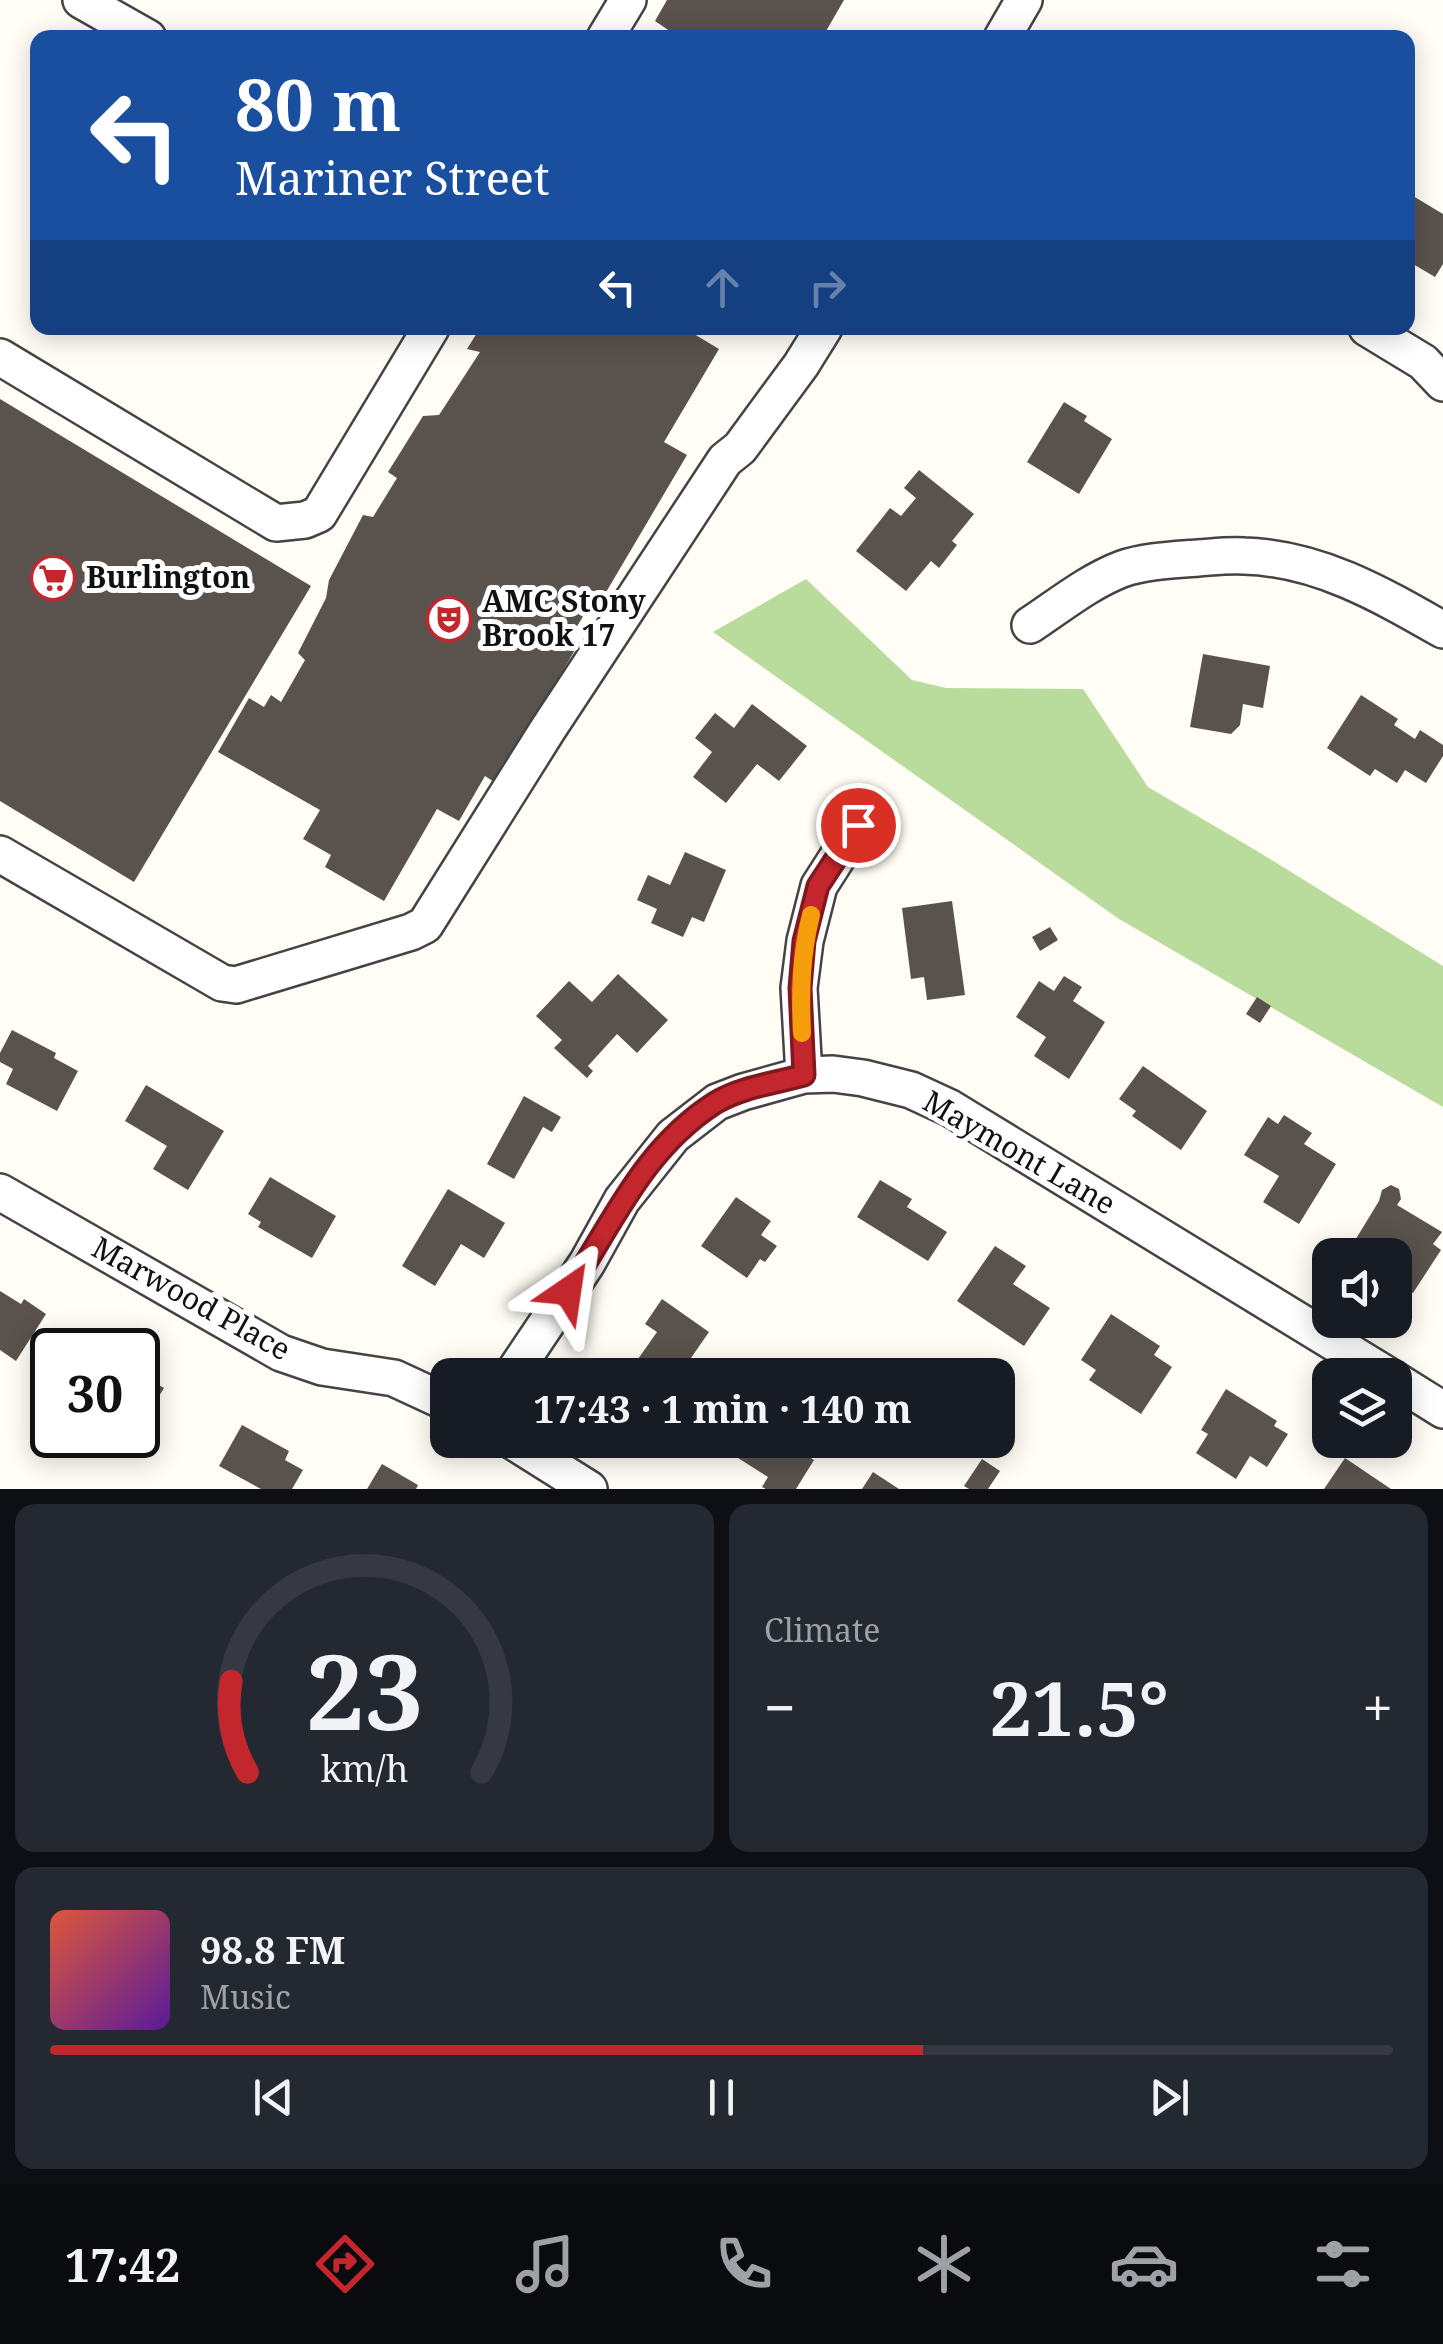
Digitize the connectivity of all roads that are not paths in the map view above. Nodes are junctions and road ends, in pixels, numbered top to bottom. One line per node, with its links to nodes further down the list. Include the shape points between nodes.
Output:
1 (82, 0): 4 (street)
2 (628, 0): 5 (street)
3 (1024, 0): 6 (street)
4 (134, 30)
5 (610, 30)
6 (1007, 30)
7 (427, 335): 10 (street, via 319,514 276,523)
8 (820, 335): 15 (street, via 725,460 425,924 236,985 222,983)
9 (1379, 335): 11 (street)
10 (0, 357)
11 (1443, 383)
12 (1030, 625): 13 (street, via 1126,568 1242,556 1282,559 1352,580)
13 (1443, 630)
14 (858, 825): 16 (street, via 818,886 804,941)
15 (0, 854)
16 (804, 1075): 18 (street, Maymont Lane, via 717,1102 673,1136 622,1200); 19 (street, Maymont Lane, via 863,1078 950,1108)
17 (0, 1192): 21 (street, Marwood Place, via 281,1353 322,1368 394,1378)
18 (523, 1358)
19 (1359, 1358)
20 (1412, 1391): 22 (street)
21 (430, 1395)
22 (1443, 1410)
23 (540, 1458): 24 (street)
24 (589, 1489)

